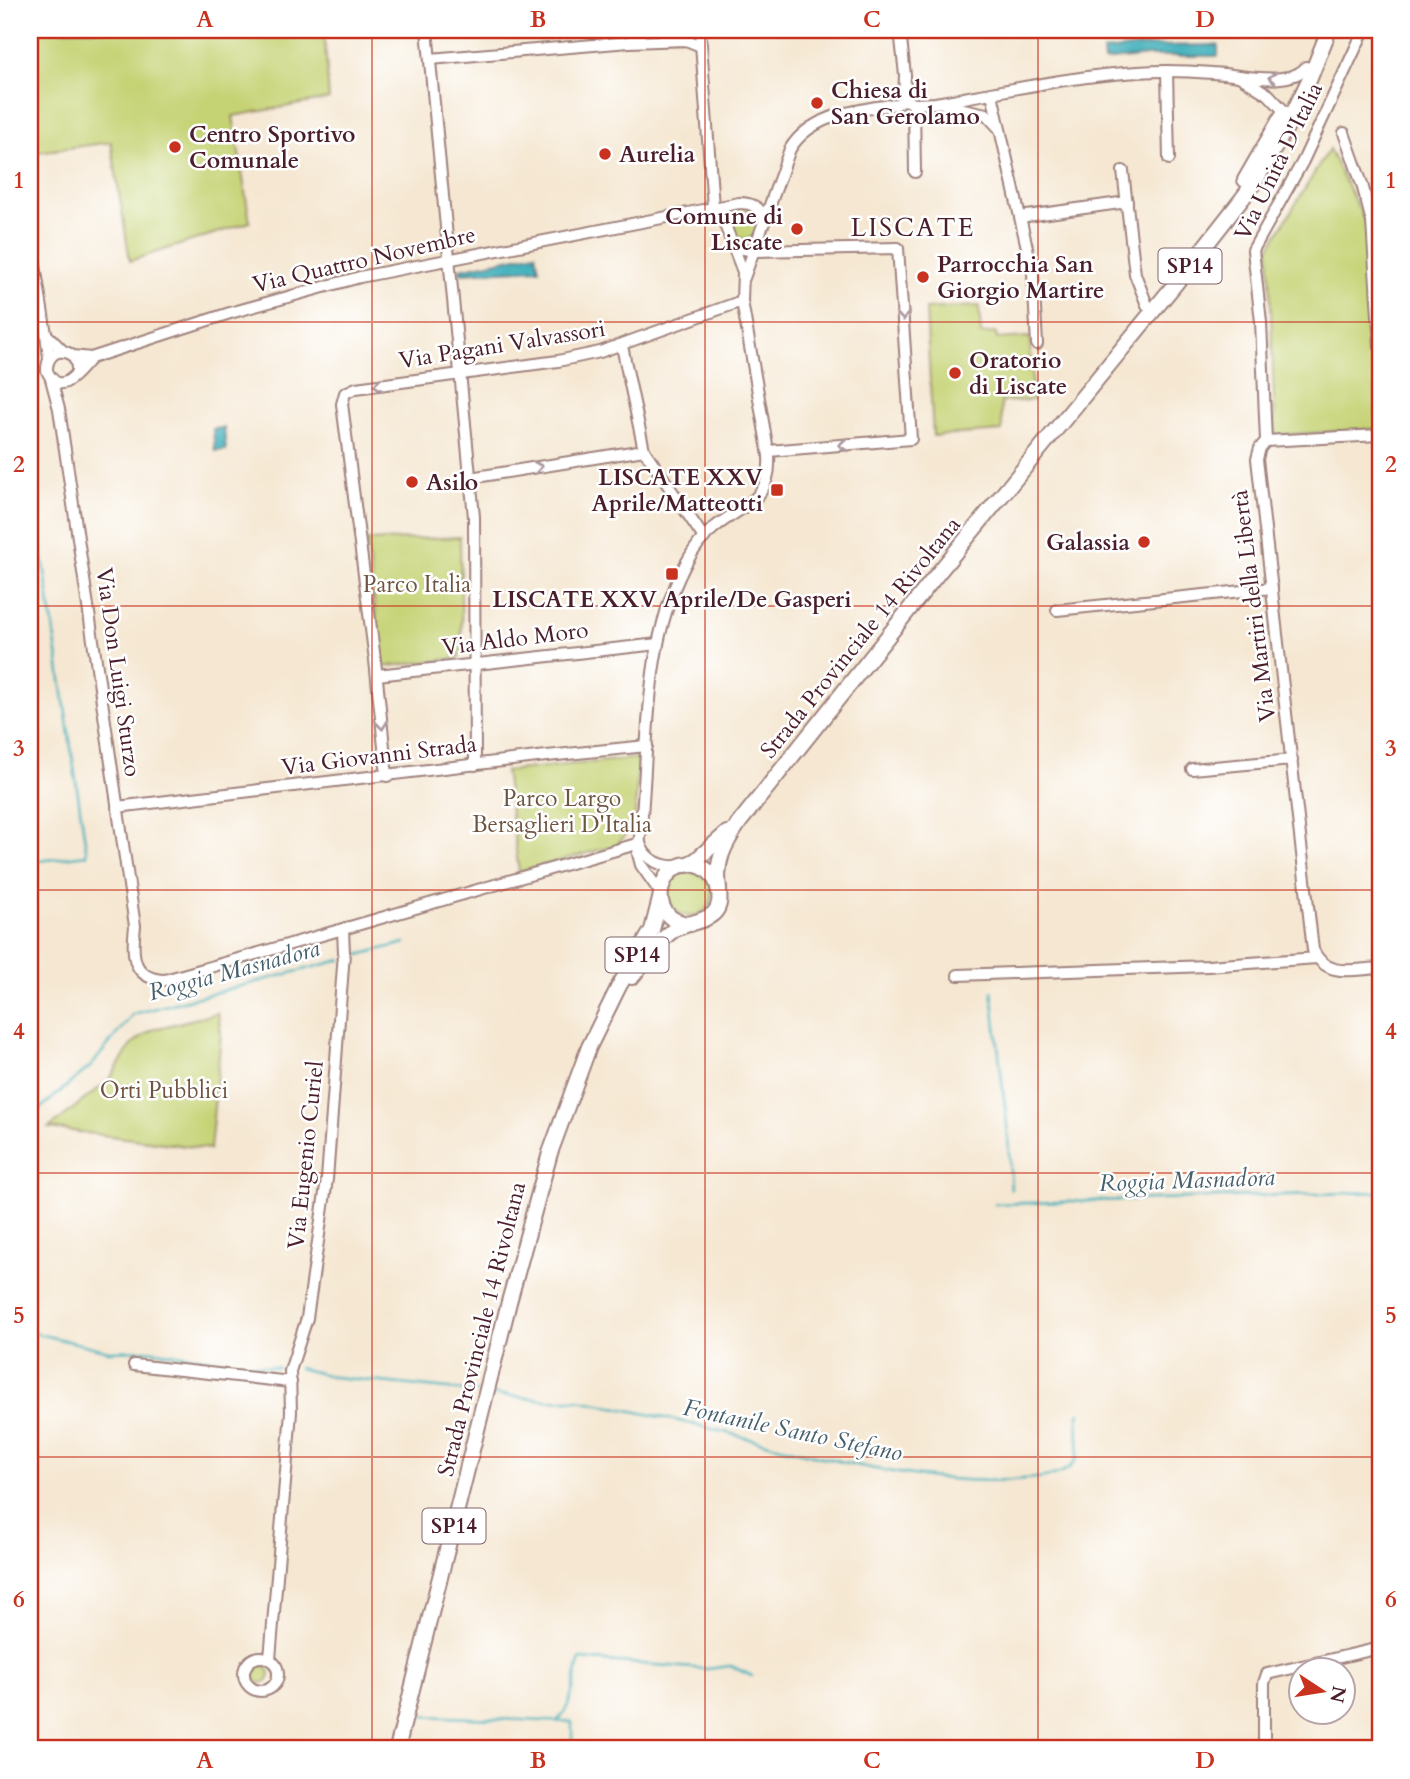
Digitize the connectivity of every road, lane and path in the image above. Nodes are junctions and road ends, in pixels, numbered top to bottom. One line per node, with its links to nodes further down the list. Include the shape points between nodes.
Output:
1 (427, 30): 10 (street)
2 (645, 30): 8 (street)
3 (700, 30): 9 (street)
4 (900, 30): 15 (street)
5 (1319, 30): 11 (main road, Strada Provinciale 14 Rivoltana / SP14)
6 (1329, 30): 56 (main road, Strada Provinciale 14 Rivoltana / SP14, via 1298,104 1256,180)
7 (1364, 30): 52 (street, Via Unità D'Italia, via 1303,161 1253,250 1261,322)
8 (629, 42): 9 (street, via 686,40); 10 (street)
9 (701, 46): 27 (street)
10 (429, 59): 35 (street)
11 (1306, 67): 13 (street, one-way to 13, via 1286,78); 17 (main road, Strada Provinciale 14 Rivoltana / SP14)
12 (1167, 71): 13 (street); 14 (street, via 1100,75); 20 (street)
13 (1237, 75): 17 (street, via 1269,95)
14 (992, 94): 16 (street); 18 (street)
15 (909, 101): 16 (street); 22 (street); 23 (street, via 831,117 812,126 792,146)
16 (935, 103): 18 (street, via 986,114)
17 (1285, 112): 38 (main road, Strada Provinciale 14 Rivoltana / SP14, via 1235,195)
18 (999, 128): 28 (street)
19 (1343, 133): 42 (street, via 1372,222)
20 (1169, 159)
21 (1123, 171): 24 (street)
22 (915, 172)
23 (775, 195): 25 (street); 30 (street)
24 (1127, 202): 28 (street); 38 (street, via 1135,274)
25 (746, 204): 26 (street); 30 (street, via 760,210)
26 (732, 205): 27 (street, Via Quattro Novembre); 29 (street)
27 (713, 207): 29 (street); 35 (street, Via Quattro Novembre)
28 (1020, 217): 40 (street, via 1035,281)
29 (724, 223): 33 (street)
30 (764, 223): 32 (street)
31 (30, 234): 39 (street)
32 (759, 237): 33 (street, via 744,245); 34 (street)
33 (732, 242): 34 (street); 36 (street)
34 (754, 251): 36 (street); 54 (street, one-way to 54, via 898,248 911,439)
35 (448, 259): 45 (street, Via Quattro Novembre, via 294,295); 47 (street)
36 (743, 283): 37 (street)
37 (742, 301): 41 (street, Via Pagani Valvassori); 54 (street)
38 (1147, 305): 56 (main road, Strada Provinciale 14 Rivoltana / SP14)
39 (46, 334): 43 (street); 44 (street)
40 (1037, 344)
41 (622, 346): 47 (street, Via Pagani Valvassori, via 577,358); 53 (street)
42 (1380, 347)
43 (68, 354): 44 (street, via 58,352); 45 (street, Via Quattro Novembre); 46 (street, via 76,361)
44 (49, 358): 48 (street)
45 (91, 358): 46 (street, Via Quattro Novembre)
46 (77, 371): 49 (street)
47 (460, 374): 55 (street); 62 (street, Via Pagani Valvassori, one-way to 62, via 345,393 342,404)
48 (51, 379): 49 (street); 50 (street, Via Don Luigi Sturzo)
49 (67, 382): 50 (street, Via Don Luigi Sturzo)
50 (59, 409): 68 (street, Via Don Luigi Sturzo)
51 (1380, 435): 52 (street)
52 (1263, 445): 58 (street, Via Martiri della Libertà, via 1257,459)
53 (644, 450): 55 (street, one-way to 53); 57 (street)
54 (769, 451): 57 (street, via 769,474 760,495)
55 (470, 478): 61 (street)
56 (1016, 478): 69 (main road, Strada Provinciale 14 Rivoltana / SP14)
57 (704, 538): 60 (street, via 677,582)
58 (1272, 588): 59 (street); 64 (street, Via Martiri della Libertà)
59 (1057, 610)
60 (658, 644): 61 (street, Via Aldo Moro); 63 (street)
61 (474, 664): 62 (street, Via Aldo Moro); 65 (street)
62 (377, 675): 67 (street, one-way to 67)
63 (647, 746): 65 (street, Via Giovanni Strada); 70 (street)
64 (1292, 760): 66 (street); 76 (street, Via Martiri della Libertà)
65 (475, 765): 67 (street, Via Giovanni Strada)
66 (1192, 769)
67 (387, 776): 68 (street, Via Giovanni Strada)
68 (117, 807): 75 (street, Via Don Luigi Sturzo, via 135,926 133,957 153,978 165,980)
69 (739, 823): 71 (main road, Strada Provinciale 14 Rivoltana / SP14); 72 (main road, Strada Provinciale 14 Rivoltana / SP14, via 721,853)
70 (640, 843): 71 (street, via 656,863); 73 (street, via 640,863); 75 (street)
71 (683, 866): 72 (main road, via 706,870); 73 (main road, Strada Provinciale 14 Rivoltana / SP14, via 667,876)
72 (719, 888): 74 (main road, Strada Provinciale 14 Rivoltana / SP14, via 714,911)
73 (660, 896): 74 (main road, SP14, via 671,918); 79 (main road, Strada Provinciale 14 Rivoltana / SP14, via 652,930)
74 (691, 924): 79 (main road, Strada Provinciale 14 Rivoltana / SP14, via 665,937)
75 (343, 929): 81 (street, Via Eugenio Curiel, via 327,1179 307,1318 291,1367)
76 (1317, 958): 77 (street, via 1337,970); 78 (street)
77 (1380, 968)
78 (958, 975)
79 (608, 1008): 84 (main road, Strada Provinciale 14 Rivoltana / SP14, via 572,1087 550,1153)
80 (134, 1365): 81 (street)
81 (291, 1382): 83 (street, Via Eugenio Curiel)
82 (1380, 1648): 85 (street, via 1267,1674)
83 (270, 1659)
84 (397, 1749)
85 (1264, 1749)

